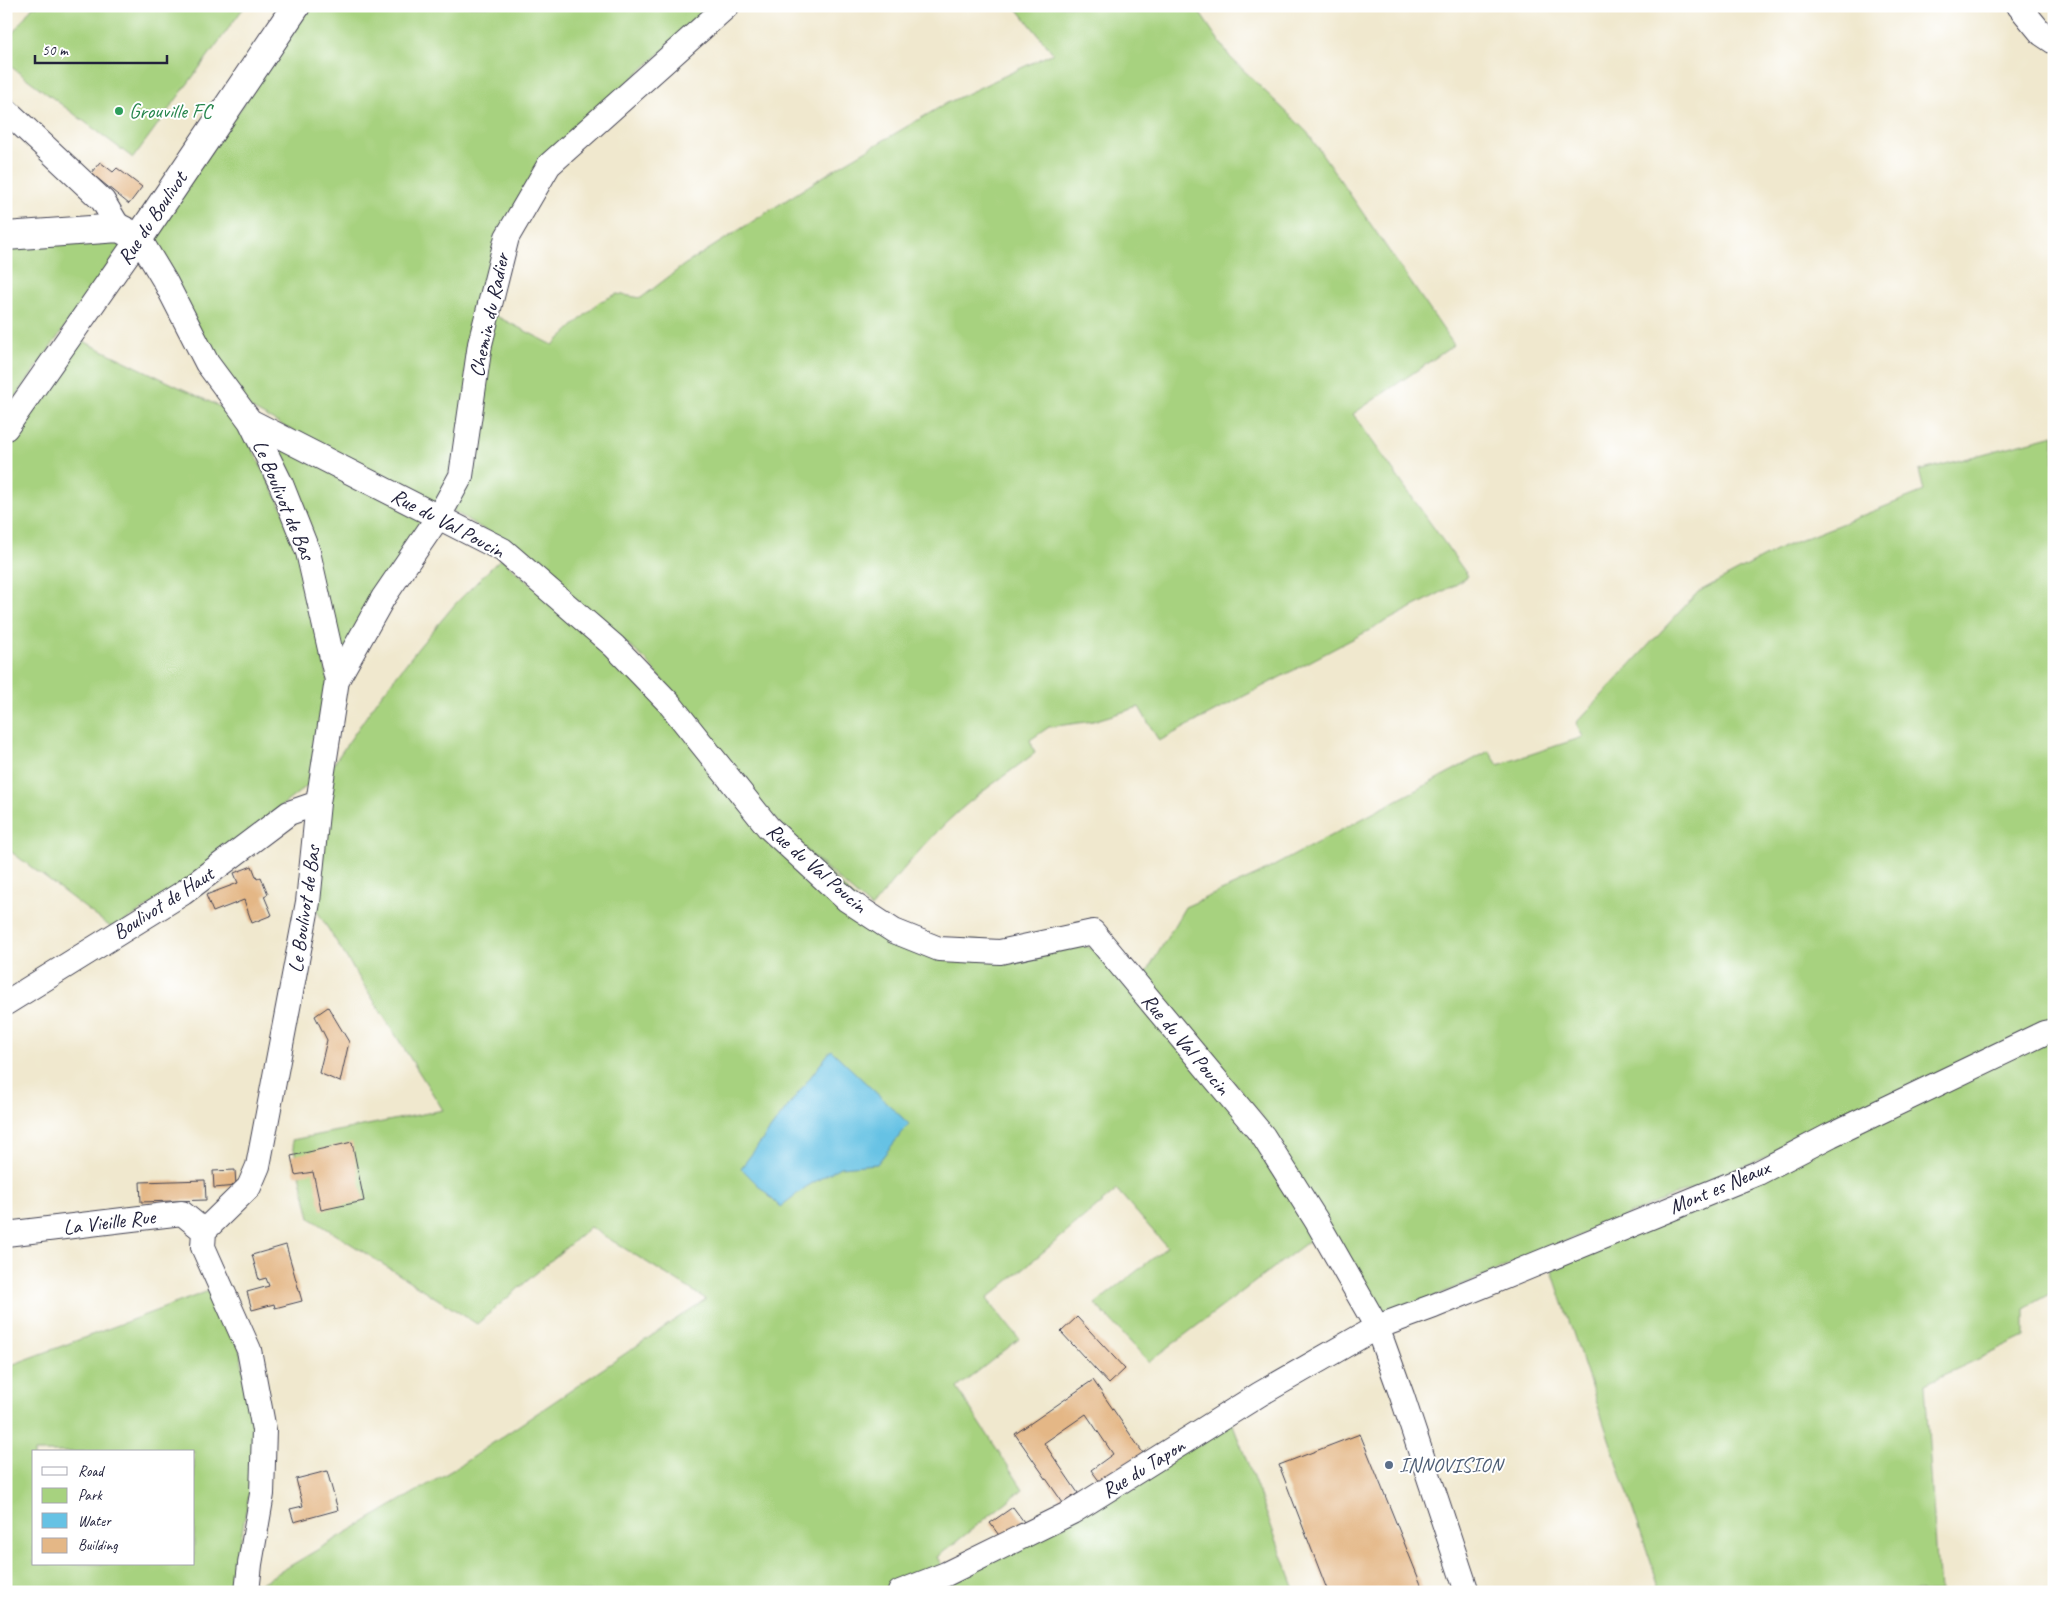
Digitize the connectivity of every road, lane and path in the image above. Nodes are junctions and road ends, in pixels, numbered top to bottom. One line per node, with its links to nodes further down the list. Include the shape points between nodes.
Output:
1 (296, 6): 6 (main road, Rue du Boulivot)
2 (727, 6): 10 (street, Chemin du Radier, via 549,165 506,237 480,344 461,476)
3 (2019, 6): 4 (street, via 2042,34)
4 (2054, 42)
5 (6, 110): 6 (street, Le Boulivot de Bas, via 103,202)
6 (129, 233): 7 (main road); 8 (street, Le Boulivot de Bas, via 166,284 207,363); 9 (street, Rue du Boulivot)
7 (6, 236)
8 (250, 421): 10 (street, Rue du Val Poucin); 11 (street, Le Boulivot de Bas, via 308,552)
9 (6, 428)
10 (440, 516): 11 (street, Chemin du Radier, via 383,598); 17 (street, Rue du Val Poucin, via 503,550 614,646 670,704 768,827 847,900 894,931 939,949 1000,952 1093,932 1263,1136)
11 (337, 680): 12 (street, Le Boulivot de Bas)
12 (318, 803): 13 (street, Boulivot de Haut, via 289,813 183,893); 15 (street, Le Boulivot de Bas, via 308,902 258,1166 249,1187)
13 (6, 1003)
14 (2054, 1031): 17 (street, Mont es Neaux, via 1831,1135 1758,1173)
15 (204, 1231): 16 (street, La Vieille Rue, via 182,1213); 18 (street, via 203,1247 249,1350 264,1430 262,1494)
16 (6, 1234)
17 (1377, 1327): 19 (street, Rue du Tapon, via 1260,1394 1072,1512 946,1574); 20 (street)
18 (247, 1592)
19 (900, 1592)
20 (1467, 1592)

